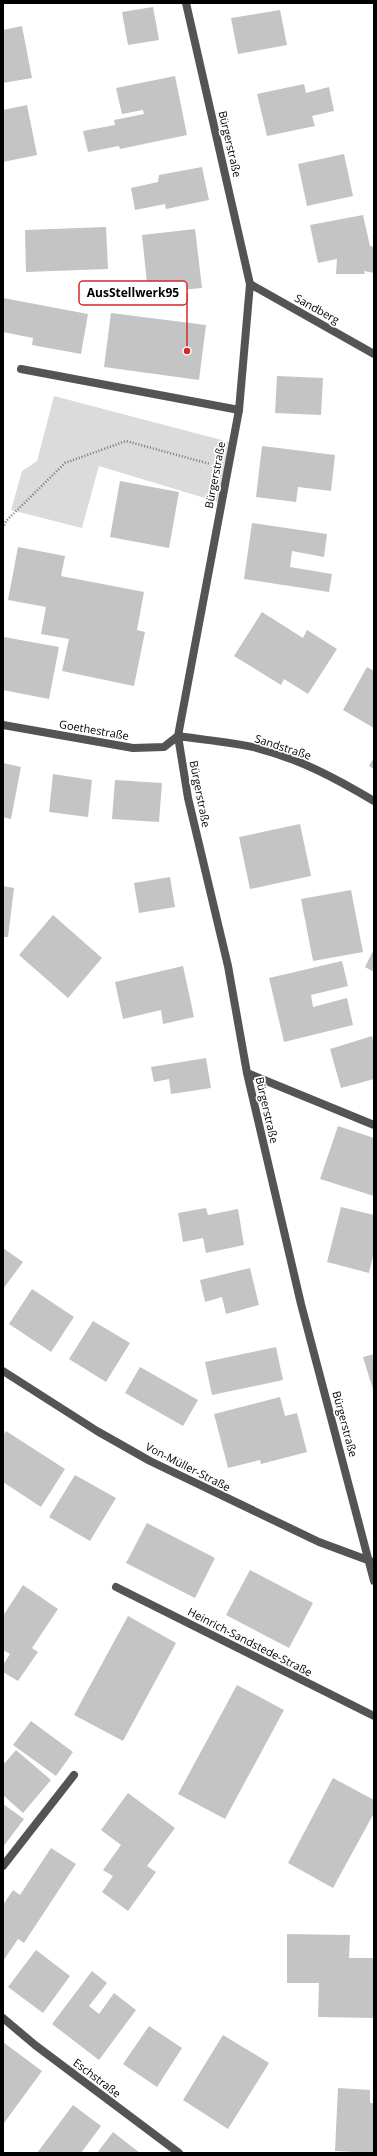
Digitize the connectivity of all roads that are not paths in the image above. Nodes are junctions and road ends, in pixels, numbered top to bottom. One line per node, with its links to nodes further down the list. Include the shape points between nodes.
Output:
1 (186, 3): 2 (street, Bürgerstraße)
2 (250, 284): 3 (street, Sandberg); 5 (street, Bürgerstraße)
3 (374, 354)
4 (22, 368): 5 (street)
5 (239, 410): 7 (street, Bürgerstraße)
6 (3, 726): 7 (street, Goethestraße, via 133,748 164,746)
7 (178, 736): 8 (street, Sandstraße, via 256,748 294,760 330,775); 9 (street, Bürgerstraße, via 188,798 228,966)
8 (374, 801)
9 (247, 1073): 10 (street); 12 (street, Bürgerstraße, via 301,1304)
10 (374, 1125)
11 (3, 1371): 12 (street, Von-Müller-Straße, via 97,1431 150,1460 319,1542)
12 (372, 1562): 13 (street, Bürgerstraße)
13 (374, 1581)
14 (116, 1587): 15 (street, Heinrich-Sandstede-Straße)
15 (374, 1716)
16 (74, 1775): 17 (street)
17 (3, 1866)
18 (3, 2018): 19 (street, Eschstraße)
19 (179, 2153)

